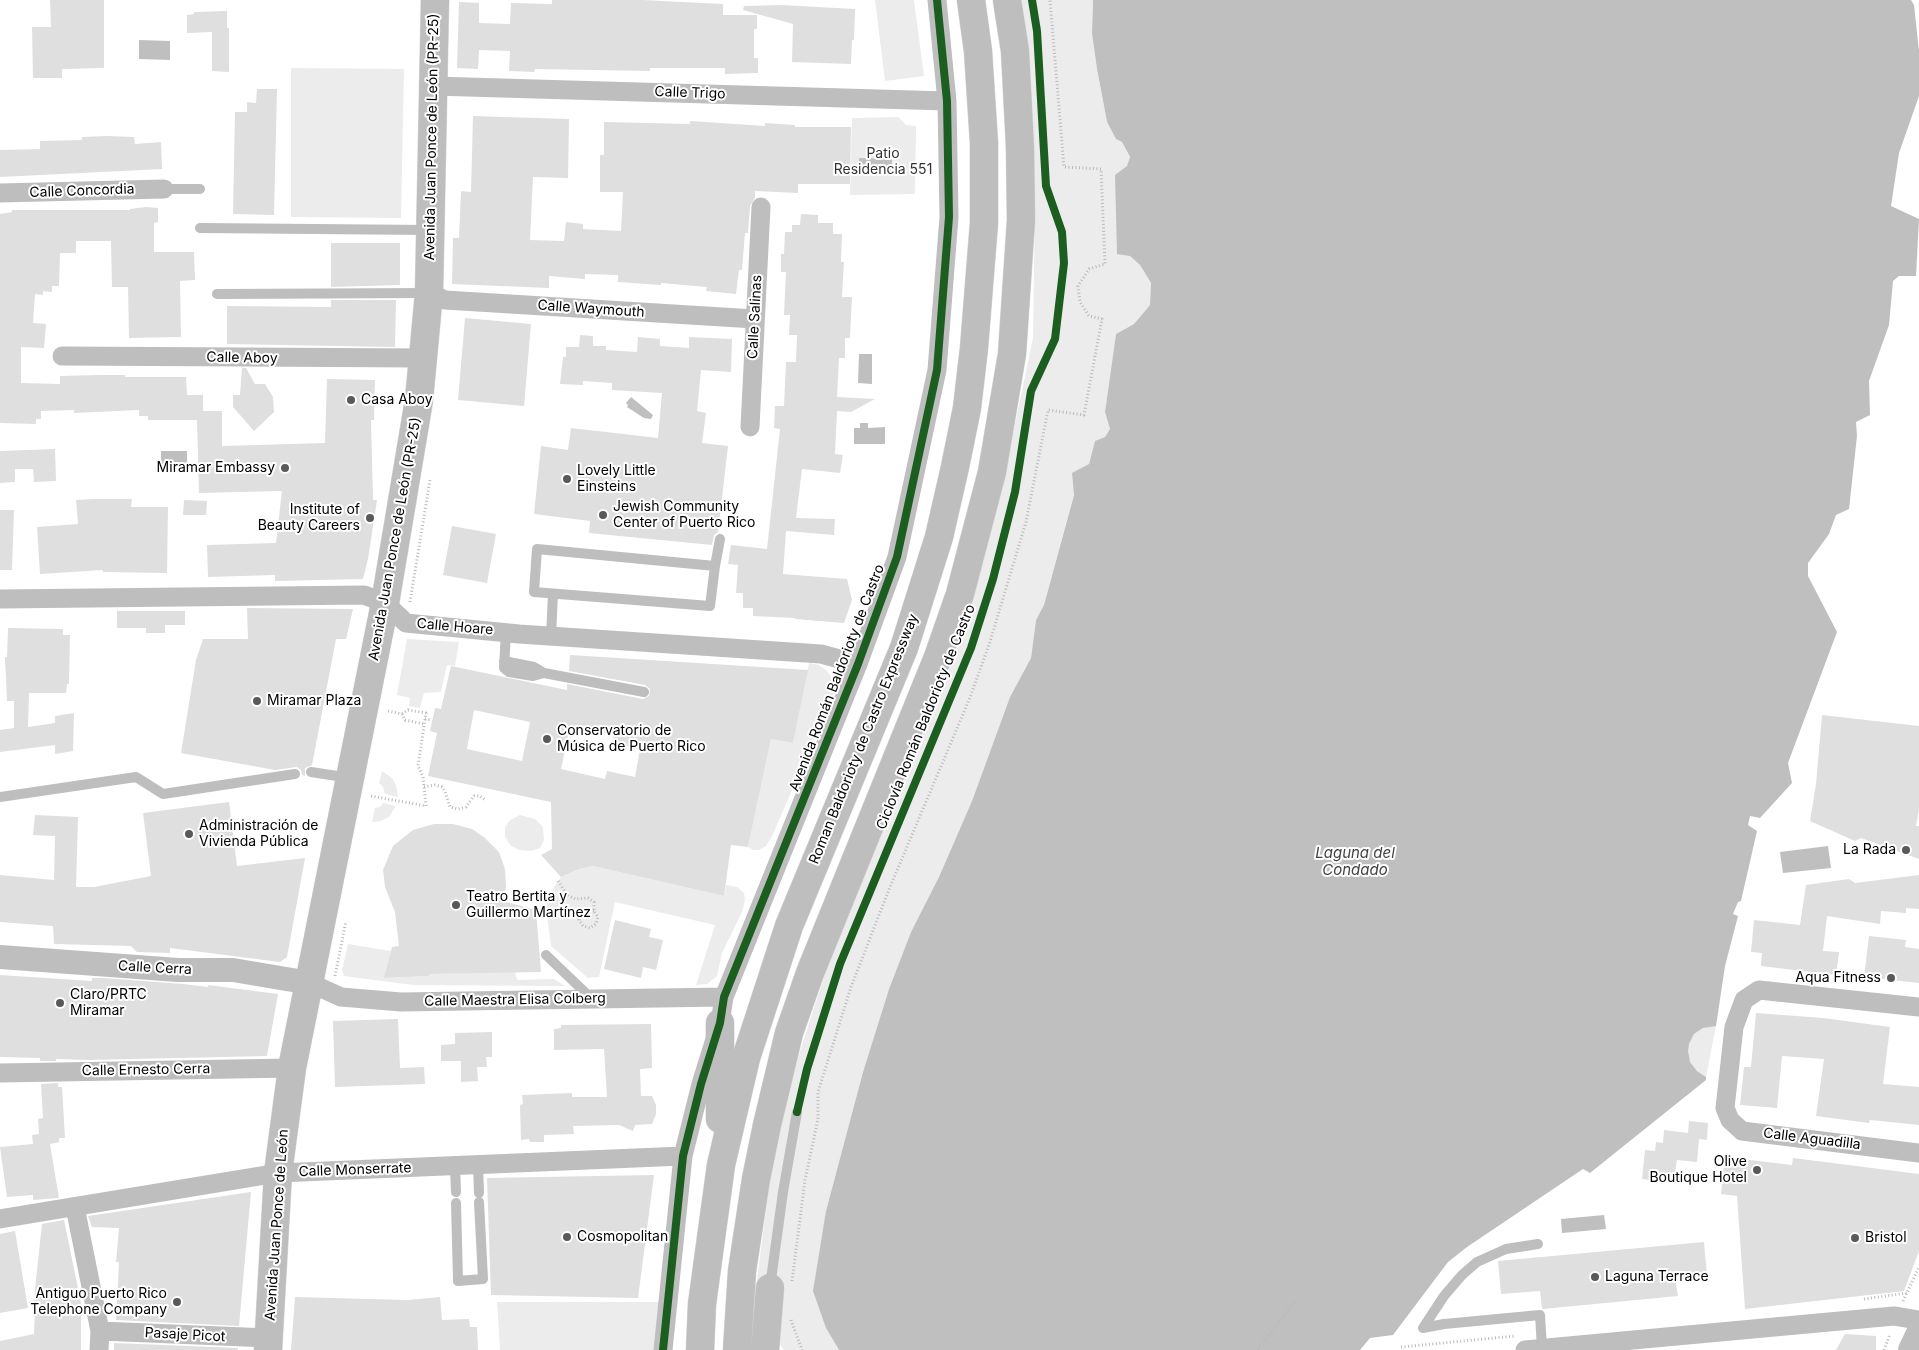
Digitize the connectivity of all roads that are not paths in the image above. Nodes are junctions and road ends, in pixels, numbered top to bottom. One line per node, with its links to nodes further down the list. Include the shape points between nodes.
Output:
1 (435, 0): 5 (main road, Avenida Juan Ponce de León (PR-25))
2 (937, 0): 6 (street, Avenida Román Baldorioty de Castro)
3 (971, 0): 44 (main road, Roman Baldorioty de Castro Expressway, via 982,106 984,223 967,408 955,467 939,537 904,648 788,926 765,994)
4 (1007, 0): 60 (main road, via 1015,52 1021,220 1012,354 992,472 962,585 938,657 810,973 789,1033 756,1179 742,1272)
5 (433, 86): 6 (street, Calle Trigo); 12 (main road, Avenida Juan Ponce de León (PR-25))
6 (947, 101): 26 (street, Avenida Román Baldorioty de Castro, via 949,217 937,370 897,557)
7 (164, 189): 8 (lane); 9 (street, Calle Concordia)
8 (200, 189)
9 (0, 193)
10 (761, 207): 15 (street, Calle Salinas)
11 (200, 228): 12 (lane)
12 (430, 230): 13 (main road, Avenida Juan Ponce de León (PR-25))
13 (429, 293): 14 (lane); 15 (street, Calle Waymouth, via 444,300); 17 (main road, Avenida Juan Ponce de León (PR-25))
14 (217, 294)
15 (755, 319): 18 (street, Calle Salinas)
16 (62, 356): 17 (street, Calle Aboy)
17 (423, 358): 23 (main road, Avenida Juan Ponce de León (PR-25))
18 (750, 427)
19 (720, 539): 20 (lane)
20 (715, 566): 21 (lane, via 710,606); 21 (lane, via 537,548 534,592)
21 (553, 594): 25 (lane)
22 (0, 599): 23 (street, Calle Hoare, via 364,594)
23 (385, 603): 24 (street, Calle Hoare, via 406,623); 30 (main road, Avenida Juan Ponce de León (PR-25))
24 (506, 632): 25 (street, Calle Hoare); 27 (lane, via 504,668 508,672 532,676 544,673)
25 (552, 636): 26 (street, Calle Hoare, via 821,654)
26 (858, 664): 37 (street, Avenida Román Baldorioty de Castro)
27 (644, 692)
28 (311, 772): 30 (lane)
29 (295, 774): 31 (lane, via 163,794 136,777)
30 (351, 778): 34 (main road, Avenida Juan Ponce de León (PR-25))
31 (0, 797)
32 (546, 955): 35 (lane)
33 (0, 957): 34 (street, Calle Cerra, via 178,970 233,970)
34 (310, 983): 35 (street, Calle Maestra Elisa Colberg, via 341,997 401,1002); 38 (main road, Avenida Juan Ponce de León)
35 (592, 999): 37 (street, Calle Maestra Elisa Colberg)
36 (1919, 1007): 41 (street, Calle Aguadilla, via 1759,990 1744,1000 1734,1027 1725,1108 1730,1120 1742,1130)
37 (722, 1010): 42 (street, Avenida Román Baldorioty de Castro); 44 (main road)
38 (292, 1068): 39 (street, Calle Ernesto Cerra); 46 (main road, Avenida Juan Ponce de León)
39 (0, 1073)
40 (796, 1112): 50 (lane)
41 (1919, 1153)
42 (683, 1156): 43 (street, Calle Monserrate); 58 (street, Avenida Román Baldorioty de Castro)
43 (478, 1165): 45 (street, Calle Monserrate); 45 (lane, via 483,1279 458,1281)
44 (721, 1165): 59 (main road, Roman Baldorioty de Castro Expressway, via 702,1304)
45 (455, 1166): 46 (street, Calle Monserrate)
46 (278, 1173): 47 (street, Calle Monserrate); 54 (main road, Avenida Juan Ponce de León)
47 (75, 1207): 48 (street, Calle Monserrate); 52 (street)
48 (0, 1219)
49 (1538, 1244): 56 (lane, via 1506,1249 1477,1262 1444,1296 1422,1328 1540,1315)
50 (770, 1288): 61 (main road)
51 (1919, 1320): 55 (street, via 1894,1316)
52 (100, 1331): 54 (street, Pasaje Picot); 57 (street)
53 (1919, 1331): 62 (street)
54 (269, 1344)
55 (1603, 1346): 56 (street)
56 (1534, 1349)
57 (99, 1350)
58 (663, 1350)
59 (700, 1350)
60 (738, 1350)
61 (765, 1350)
62 (1910, 1350)

